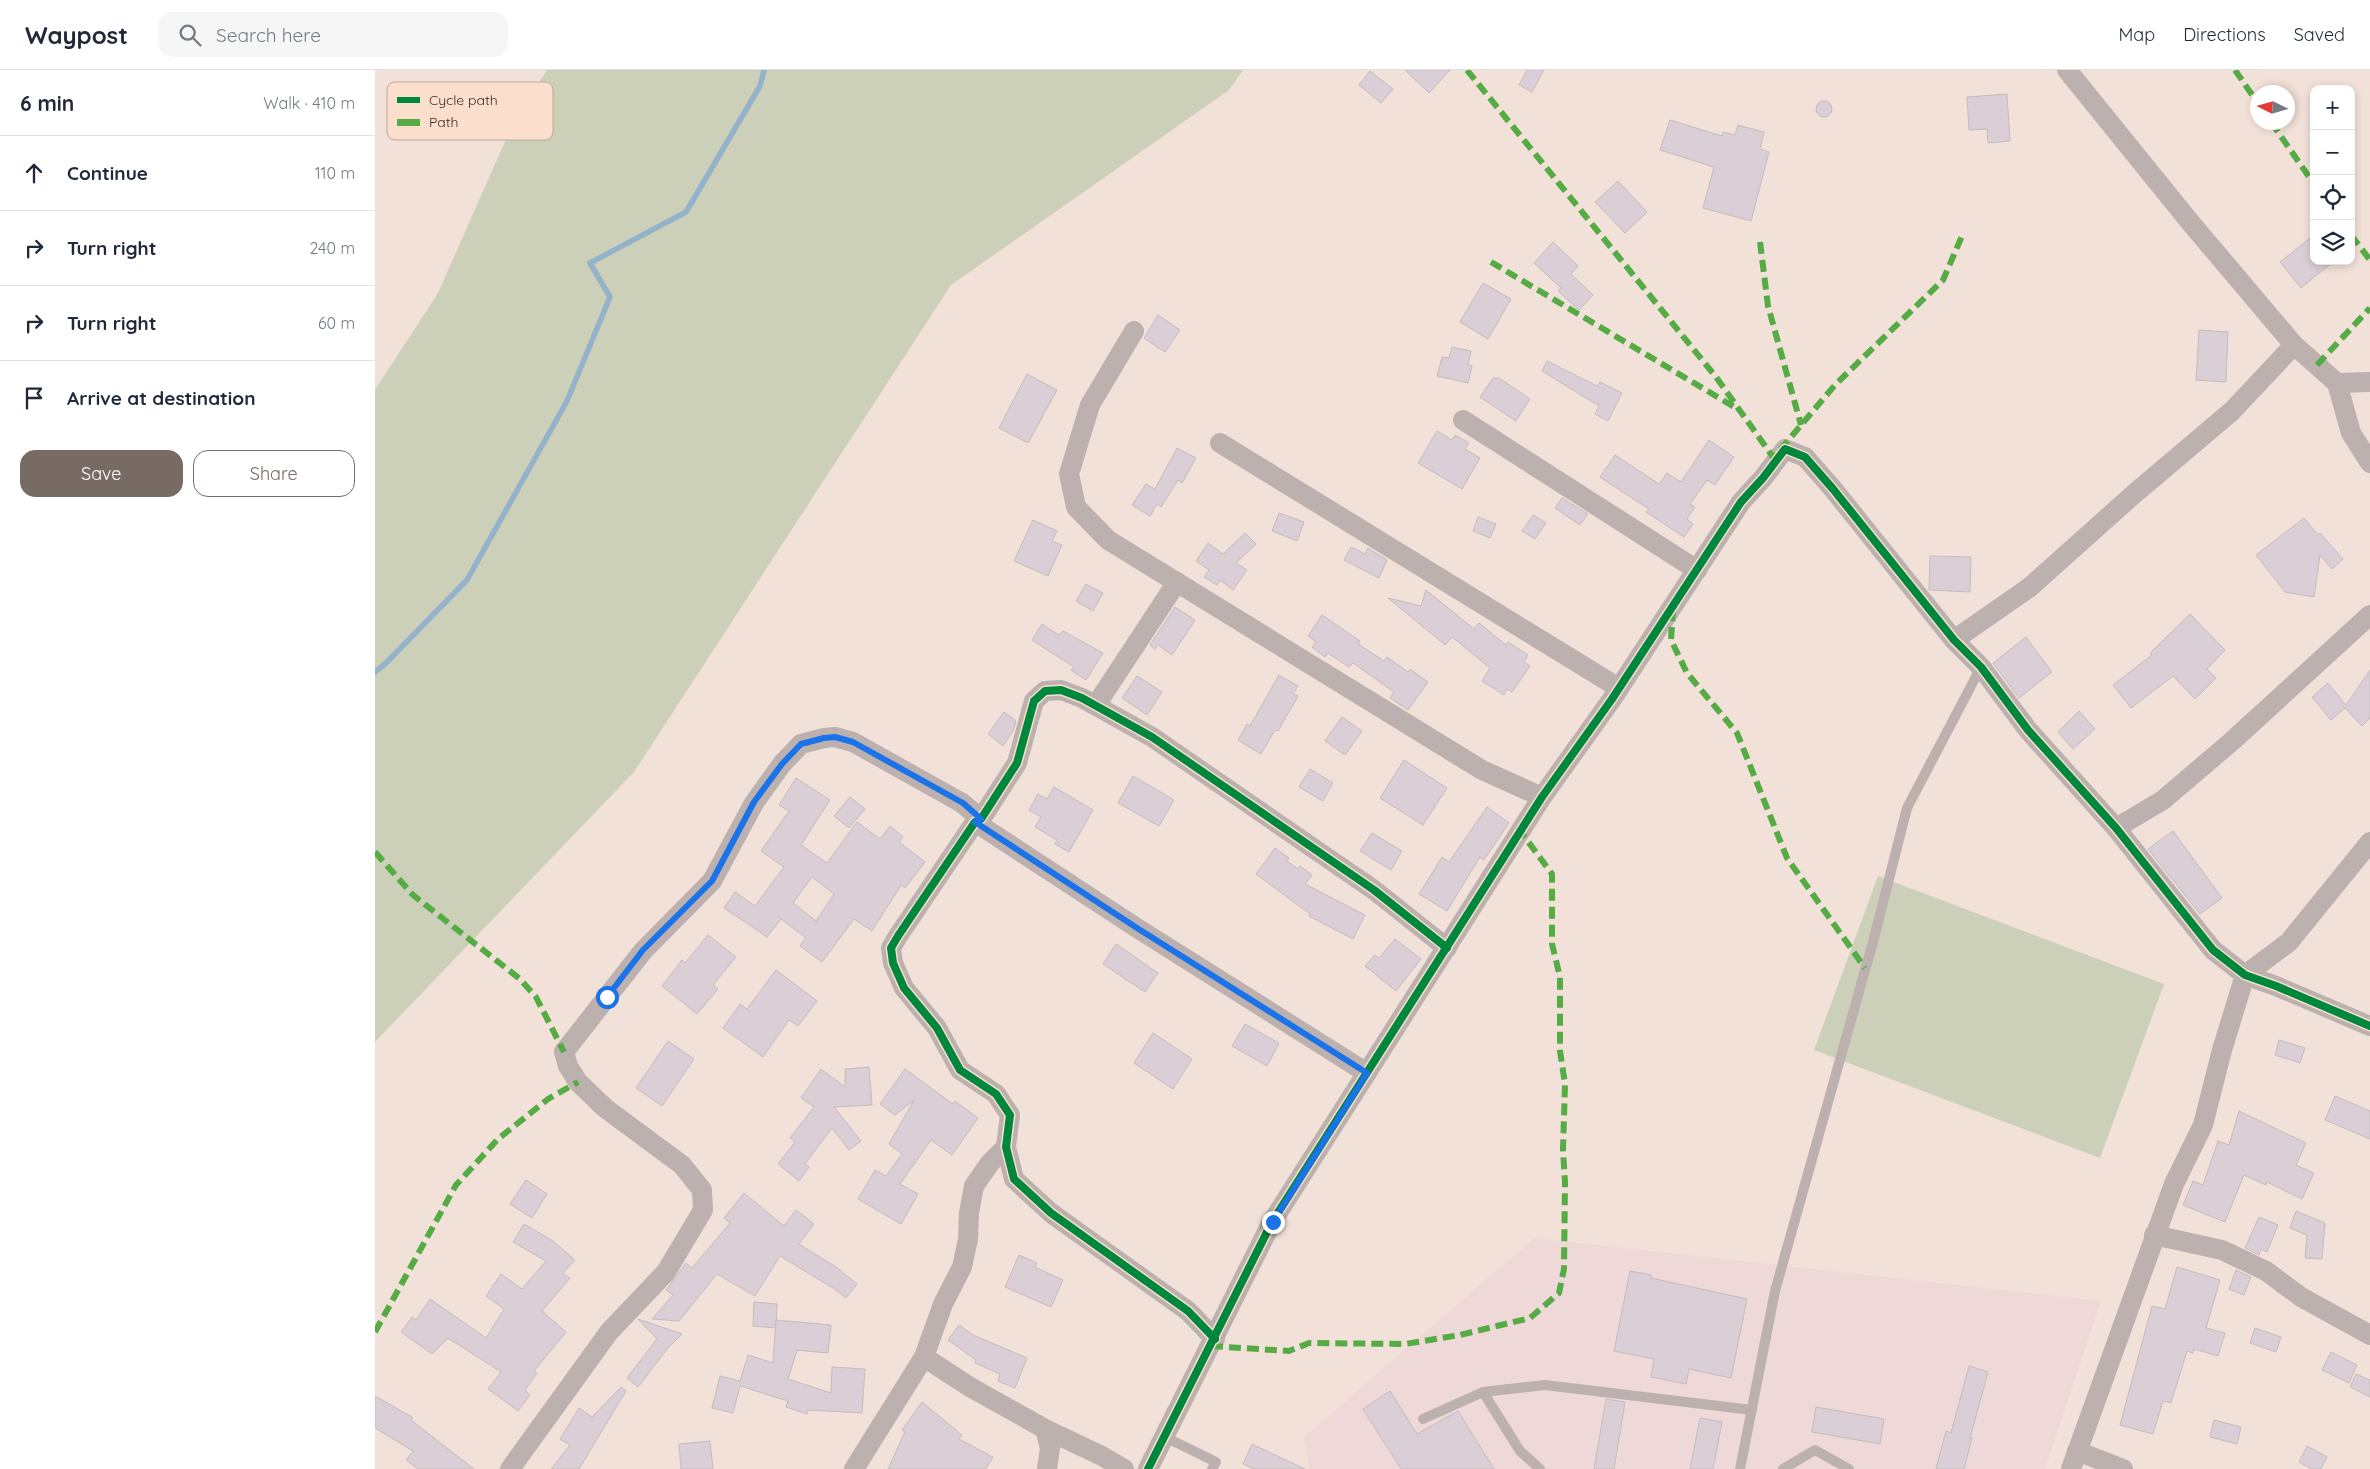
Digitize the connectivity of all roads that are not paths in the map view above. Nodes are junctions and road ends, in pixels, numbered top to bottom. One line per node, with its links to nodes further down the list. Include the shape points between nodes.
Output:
1 (2067, 70): 3 (street)
2 (1134, 331): 10 (street, via 1090,405 1069,474 1076,507 1107,540)
3 (2294, 345): 5 (street); 12 (street, via 2232,411 2030,588)
4 (2370, 382): 5 (street)
5 (2337, 383): 8 (street, via 2351,433)
6 (1463, 420): 9 (street)
7 (1220, 443): 14 (street)
8 (2370, 463)
9 (1697, 570): 12 (street, via 1741,502 1785,449 1805,457); 14 (street)
10 (1177, 582): 15 (street); 16 (street, via 1482,770)
11 (2370, 615): 18 (street, via 2163,800)
12 (1954, 640): 13 (street)
13 (1981, 667): 18 (street, via 2028,730); 30 (lane, via 1907,808 1873,942 1775,1291)
14 (1619, 688): 16 (street)
15 (1096, 705): 17 (street, via 1061,690 1045,691 1034,701 1017,763); 20 (street, via 1152,737 1366,884)
16 (1542, 797): 20 (street)
17 (978, 820): 23 (street, via 1137,928); 24 (street, via 891,948 893,964 903,988 937,1028 960,1070 995,1094 1010,1115); 35 (street, via 963,803 853,742 835,737 801,744 754,802 712,881 643,950 579,1030 564,1052 578,1082 605,1108 682,1165 702,1190 703,1210 665,1272 609,1332)
18 (2116, 828): 21 (street, via 2213,950)
19 (2370, 842): 21 (street, via 2289,942)
20 (1447, 948): 23 (street)
21 (2245, 975): 22 (street); 25 (street, via 2203,1125 2173,1184)
22 (2370, 1026)
23 (1367, 1073): 27 (street, via 1273,1222)
24 (1006, 1147): 27 (street, via 1014,1179 1045,1208 1187,1310); 28 (street, via 974,1186 962,1267 943,1304)
25 (2154, 1235): 26 (street, via 2231,1254 2266,1271 2301,1297); 34 (street)
26 (2370, 1334)
27 (1215, 1339): 33 (street)
28 (924, 1357): 32 (street, via 970,1387); 36 (street)
29 (1483, 1392): 30 (lane, via 1545,1385); 31 (lane); 41 (lane, via 1520,1451)
30 (1752, 1410): 42 (lane)
31 (1423, 1419)
32 (1045, 1428): 37 (street, via 1050,1448); 38 (street)
33 (1165, 1437): 39 (street); 40 (lane, via 1216,1462)
34 (2074, 1460): 45 (street)
35 (510, 1469)
36 (854, 1469)
37 (1047, 1469)
38 (1124, 1469)
39 (1148, 1469)
40 (1212, 1469)
41 (1540, 1469)
42 (1740, 1469)
43 (1783, 1469): 44 (lane, via 1815,1450)
44 (1849, 1469)
45 (2123, 1469)

